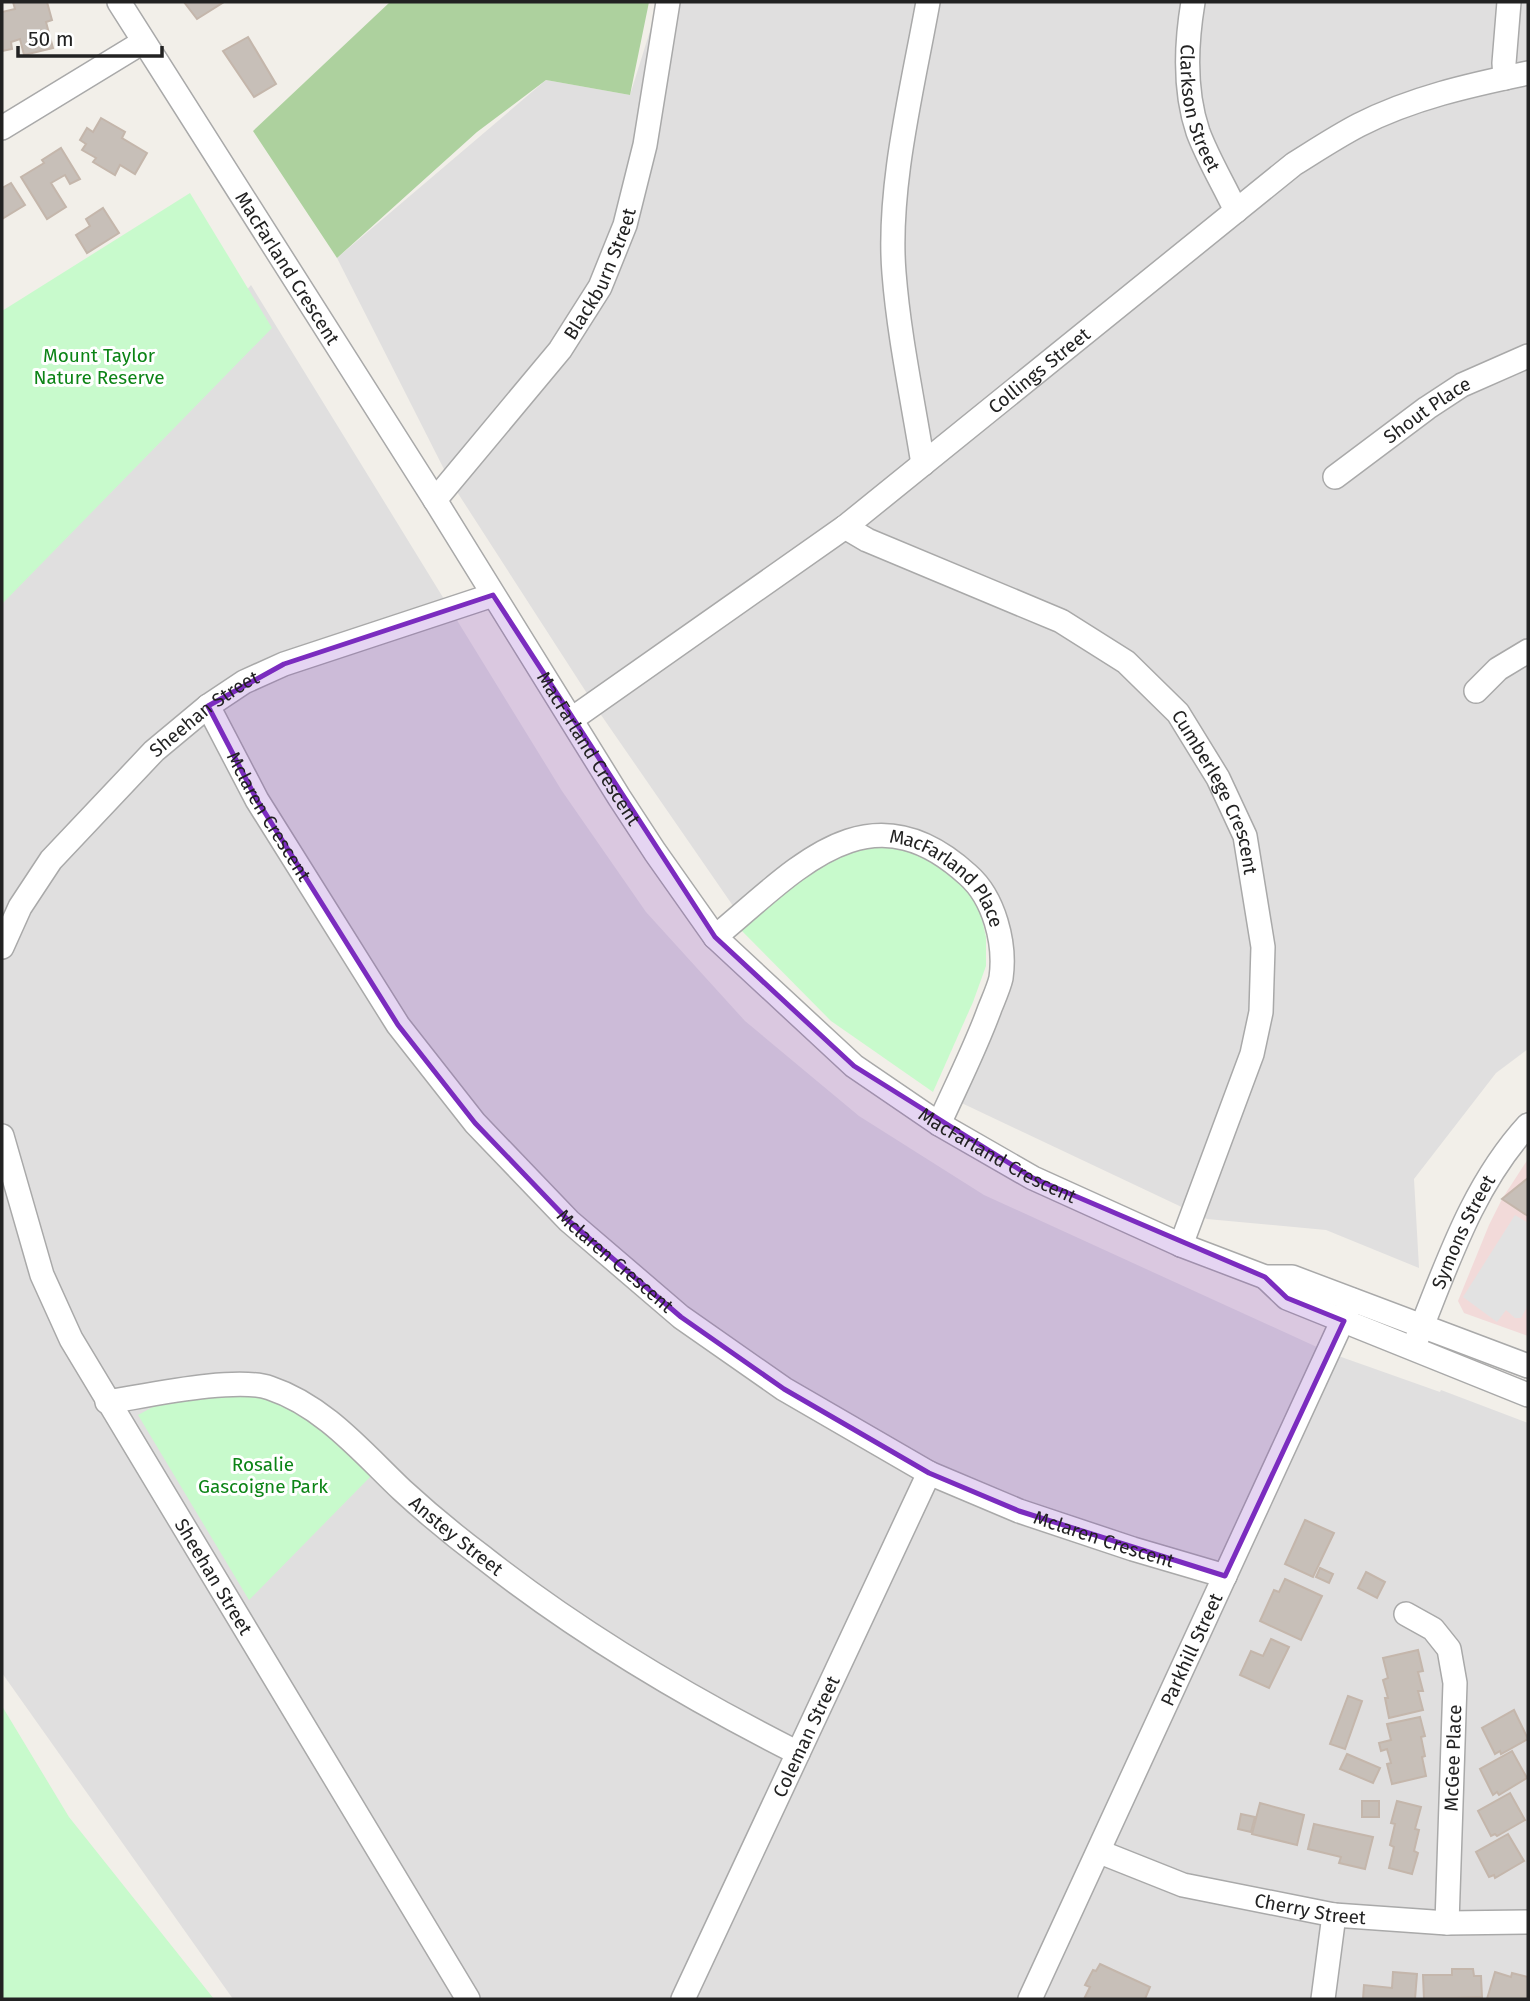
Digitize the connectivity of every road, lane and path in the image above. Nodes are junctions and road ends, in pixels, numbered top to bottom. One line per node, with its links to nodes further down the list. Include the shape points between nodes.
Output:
1 (119, 2): 6 (street, MacFarland Crescent)
2 (667, 2): 14 (street, Blackburn Street, via 645,145 625,225 600,287 560,350)
3 (928, 2): 12 (street, via 893,220 893,272)
4 (1192, 2): 10 (street, Clarkson Street, via 1187,38 1189,89 1198,131)
5 (1508, 2): 8 (street)
6 (144, 42): 9 (street); 14 (street, MacFarland Crescent)
7 (1528, 73): 8 (street, Collings Street)
8 (1505, 78): 10 (street, Collings Street, via 1455,88 1359,125 1294,164)
9 (2, 128)
10 (1236, 211): 12 (street, Collings Street)
11 (1528, 356): 13 (street, Shout Place, via 1462,385)
12 (923, 464): 15 (street, Collings Street)
13 (1335, 477)
14 (435, 500): 16 (street, MacFarland Crescent)
15 (845, 527): 20 (street, Collings Street); 26 (street, Cumberlege Crescent, via 1062,621 1126,662 1178,713 1245,835 1263,947 1261,1012 1252,1054)
16 (493, 595): 19 (street, Sheehan Street, via 284,664 244,682); 20 (street, MacFarland Crescent)
17 (1528, 651): 18 (street, via 1498,669)
18 (1476, 691)
19 (208, 706): 22 (street, Sheehan Street, via 154,751 51,860 20,907); 33 (street, Mclaren Crescent, via 257,800 327,914 398,1025 475,1124 569,1221 681,1317 783,1388)
20 (572, 719): 21 (street, MacFarland Crescent, via 655,852)
21 (715, 937): 23 (street, MacFarland Crescent, via 854,1066); 23 (street, MacFarland Place, via 810,858 846,840 880,834 916,840 947,856 972,878 992,909 1001,945 1001,978)
22 (2, 947)
23 (939, 1124): 26 (street, MacFarland Crescent, via 1033,1178)
24 (1528, 1125): 28 (street, Symons Street, via 1507,1148 1476,1197)
25 (2, 1136): 32 (street, Sheehan Street, via 42,1275)
26 (1181, 1245): 27 (street, MacFarland Crescent, via 1265,1277 1292,1277)
27 (1348, 1310): 28 (street, MacFarland Crescent); 29 (street, MacFarland Crescent); 34 (street, Parkhill Street)
28 (1422, 1326): 29 (street, Symons Street); 30 (street, MacFarland Crescent)
29 (1413, 1349): 31 (street, MacFarland Crescent)
30 (1528, 1366)
31 (1528, 1395)
32 (107, 1402): 36 (street, Anstey Street, via 230,1384 266,1386 300,1400 336,1426 415,1502 553,1609 629,1661); 41 (street, Sheehan Street)
33 (929, 1473): 34 (street, Mclaren Crescent, via 1019,1511); 36 (street, Coleman Street)
34 (1225, 1576): 37 (street, Parkhill Street)
35 (1406, 1614): 40 (street, McGee Place, via 1433,1629 1449,1649 1455,1683)
36 (798, 1753): 42 (street, Coleman Street)
37 (1100, 1852): 38 (street, Cherry Street, via 1183,1885); 43 (street, Parkhill Street)
38 (1334, 1915): 40 (street, Cherry Street); 44 (street)
39 (1528, 1922): 40 (street, Cherry Street)
40 (1447, 1923)
41 (468, 1999)
42 (683, 1999)
43 (1030, 1999)
44 (1323, 1999)

